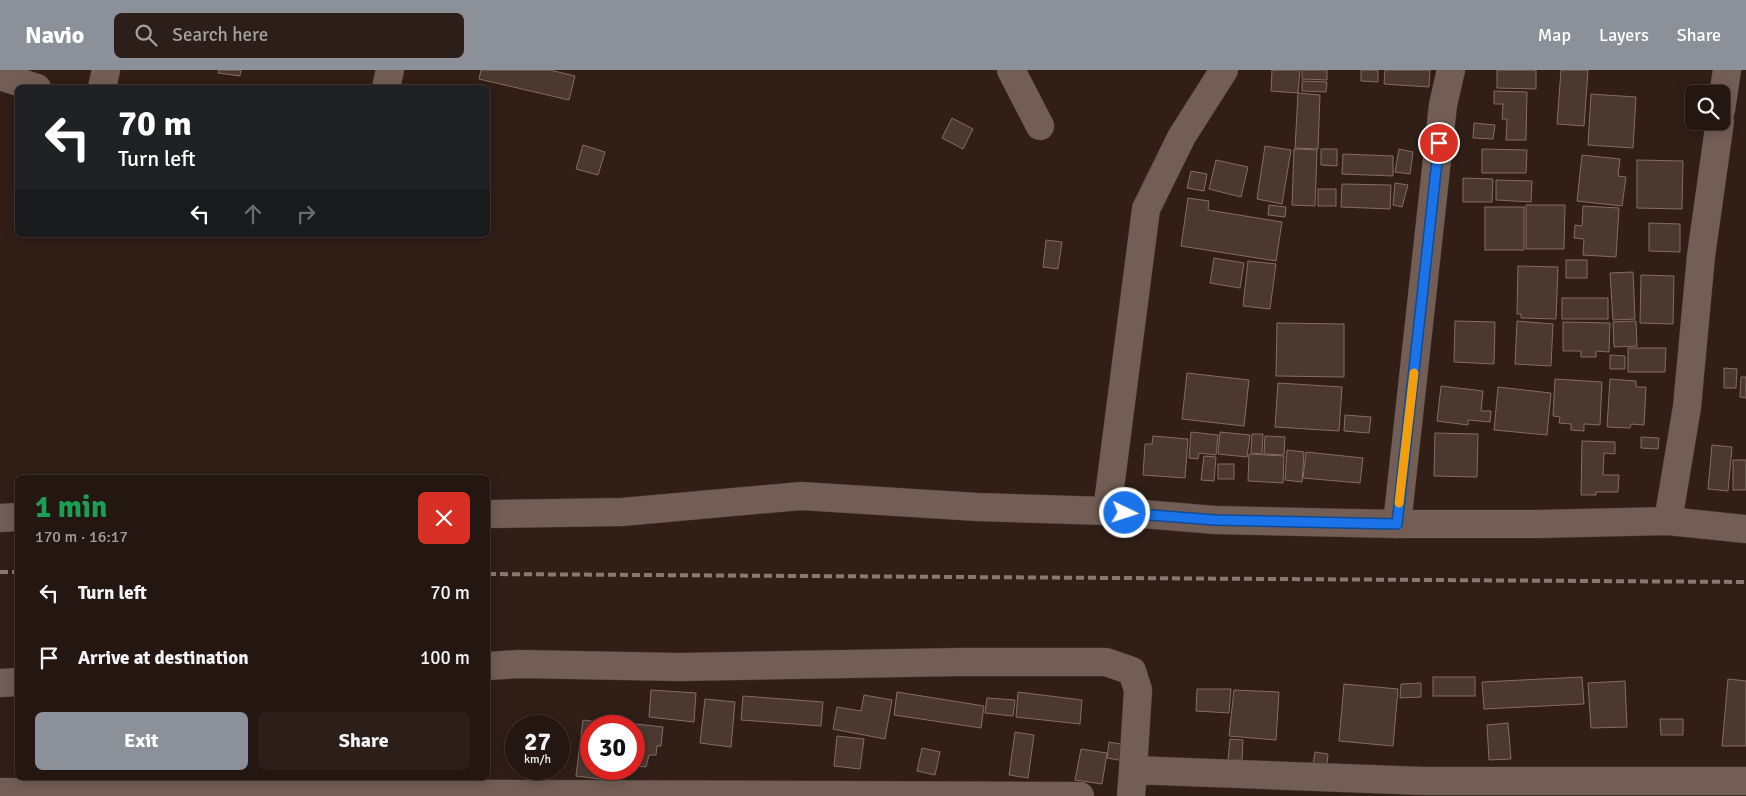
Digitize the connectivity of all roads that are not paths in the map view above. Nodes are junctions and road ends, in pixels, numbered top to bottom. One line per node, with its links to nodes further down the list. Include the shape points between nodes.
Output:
1 (106, 70): 9 (street)
2 (390, 70): 10 (street)
3 (1011, 70): 12 (street)
4 (1224, 70): 14 (street, via 1182,136 1146,209)
5 (1451, 70): 19 (street, via 1444,105)
6 (1727, 70): 11 (street)
7 (0, 76): 8 (street)
8 (28, 85)
9 (103, 85)
10 (387, 85)
11 (1725, 85)
12 (1040, 126)
13 (1719, 130): 18 (street, via 1701,256 1687,407)
14 (1107, 511): 15 (street, via 801,496 622,512); 19 (street, via 1215,520)
15 (490, 514)
16 (15, 517): 17 (street)
17 (0, 518)
18 (1668, 521): 19 (street); 20 (street)
19 (1397, 524)
20 (1746, 529)
21 (490, 666): 25 (street, via 1106,662 1132,671 1138,690)
22 (15, 682): 23 (street)
23 (0, 683)
24 (1746, 781): 25 (street)
25 (1132, 783)
26 (0, 792): 27 (street)
27 (1080, 796)

